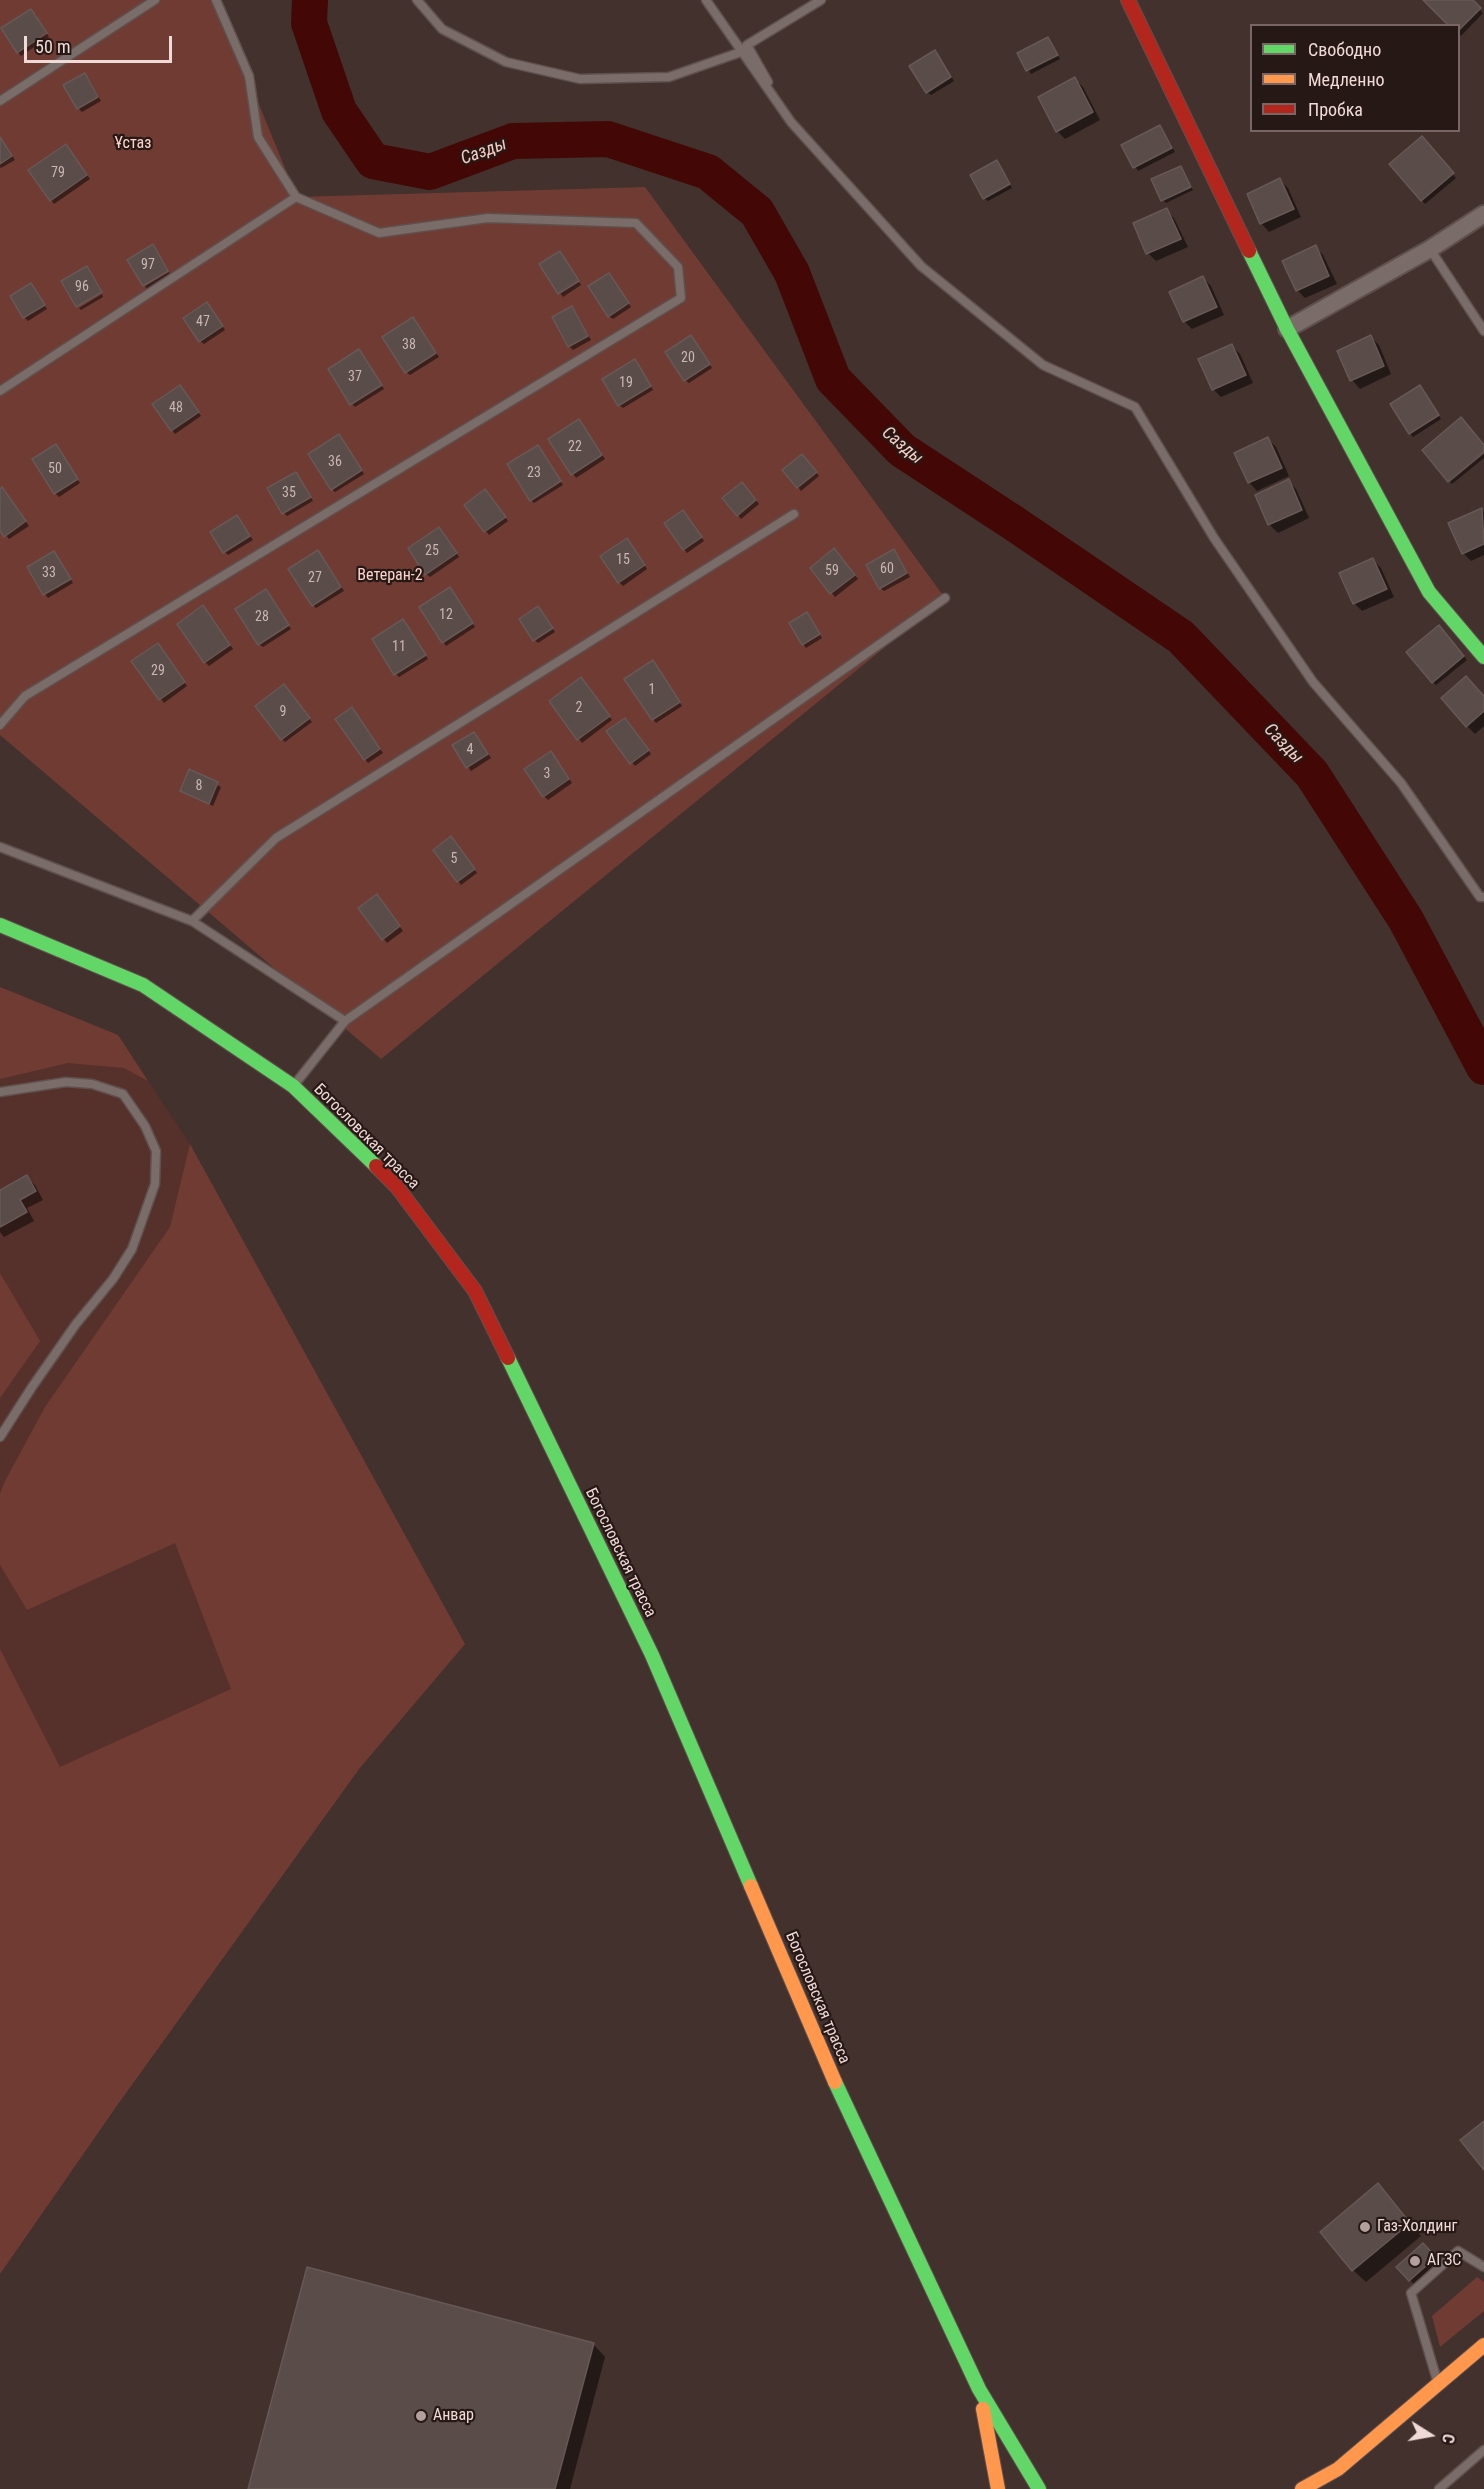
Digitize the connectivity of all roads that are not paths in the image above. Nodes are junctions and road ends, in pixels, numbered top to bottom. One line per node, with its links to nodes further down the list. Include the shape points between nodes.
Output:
1 (155, 0): 8 (lane)
2 (216, 0): 9 (lane, via 249,76 258,137)
3 (417, 0): 7 (lane, via 442,29 506,62 580,79 669,77)
4 (706, 0): 7 (lane)
5 (821, 0): 7 (lane)
6 (1128, 0): 12 (main road)
7 (744, 48): 20 (lane, via 791,122 921,266 1043,365 1136,407 1214,538 1313,682 1401,783 1480,897)
8 (0, 101)
9 (296, 197): 14 (lane); 18 (lane, via 379,233 488,218 636,223 678,267 681,298 26,696)
10 (1484, 214): 11 (street)
11 (1430, 249): 12 (street); 13 (lane)
12 (1287, 329): 17 (main road, via 1429,592)
13 (1484, 332)
14 (0, 391)
15 (794, 514): 21 (lane, via 276,838)
16 (945, 598): 23 (lane)
17 (1484, 657)
18 (0, 724)
19 (0, 847): 21 (lane)
20 (1484, 897)
21 (192, 921): 23 (lane)
22 (0, 925): 24 (main road, Богословская трасса, via 143,985)
23 (345, 1021): 24 (lane)
24 (293, 1086): 30 (main road, Богословская трасса, via 397,1187 475,1291 652,1655 857,2132)
25 (0, 1092): 26 (lane, via 66,1082 92,1084 123,1094 145,1126 156,1151 155,1184 132,1249 63,1342)
26 (0, 1437)
27 (1484, 2267): 29 (lane, via 1458,2251 1410,2293)
28 (1484, 2345): 29 (main road)
29 (1438, 2384): 32 (main road)
30 (979, 2389): 33 (main road); 34 (main road)
31 (1484, 2451): 37 (lane)
32 (1338, 2469): 35 (main road); 36 (main road)
33 (998, 2489)
34 (1038, 2489)
35 (1302, 2489)
36 (1325, 2489)
37 (1439, 2489)

